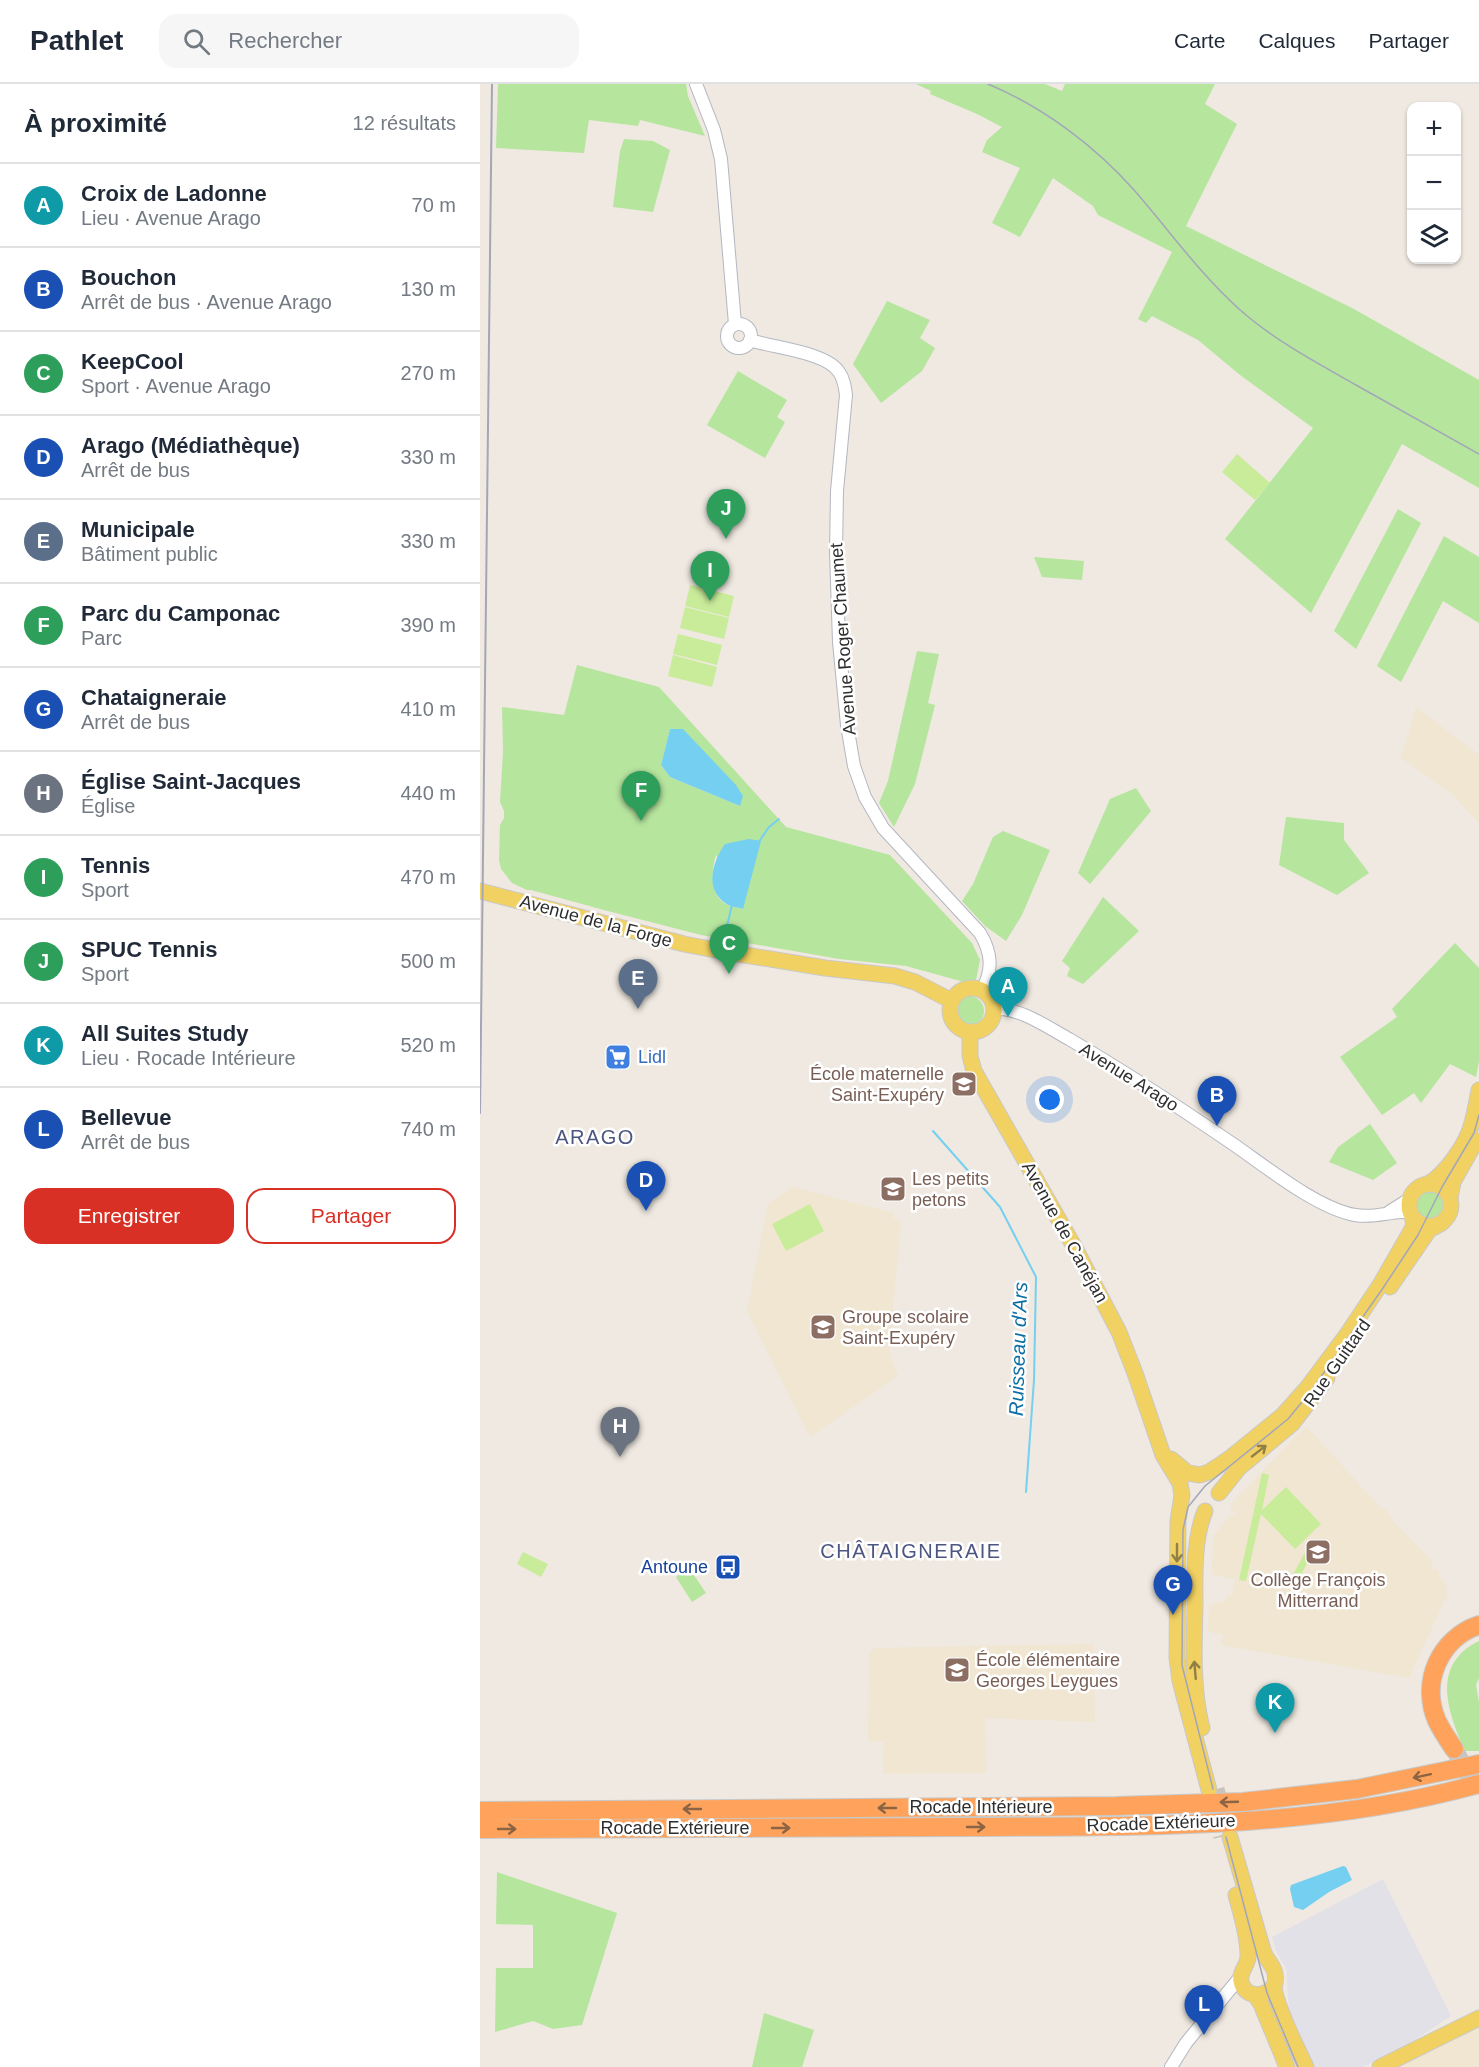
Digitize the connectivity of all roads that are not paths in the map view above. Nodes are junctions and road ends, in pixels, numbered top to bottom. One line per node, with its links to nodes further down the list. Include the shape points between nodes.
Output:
1 (696, 84): 2 (street, Avenue Roger Chaumet, via 721,159)
2 (735, 324): 3 (street, via 749,329); 3 (street, Avenue Roger Chaumet, via 727,333 729,344 739,348)
3 (750, 340): 5 (street, Avenue Roger Chaumet, via 830,362 845,382 836,552 839,642 846,725 854,766 865,797 883,828 987,945 990,968)
4 (480, 891): 6 (main road, Avenue de la Forge, via 713,950 895,976)
5 (982, 991): 6 (main road, via 968,988); 7 (main road, via 989,996)
6 (952, 1001): 8 (main road, via 953,1021)
7 (993, 1009): 8 (main road, via 987,1026); 14 (street, Avenue Arago, via 1021,1014 1088,1050 1315,1199 1355,1215)
8 (970, 1032): 17 (main road, Avenue de Canéjan, via 974,1071 1119,1332)
9 (1479, 1090): 11 (main road, via 1466,1139 1441,1174)
10 (1479, 1133): 13 (main road, via 1453,1182)
11 (1428, 1184): 12 (main road); 13 (main road, via 1442,1188)
12 (1411, 1198): 14 (street, Avenue Arago); 15 (main road)
13 (1450, 1198): 16 (main road, via 1450,1211)
14 (1387, 1213): 15 (street, Avenue Arago, via 1406,1212)
15 (1412, 1216): 16 (main road, via 1423,1225); 18 (main road, Rue Guittard, via 1414,1225 1392,1266 1307,1388 1270,1427)
16 (1442, 1222): 19 (main road, Rue Guittard, one-way to 16, via 1239,1468 1304,1411 1429,1230)
17 (1158, 1437): 18 (main road, Avenue de Canéjan, via 1178,1466); 20 (main road, Avenue de Canéjan)
18 (1200, 1475): 19 (main road, Avenue de Canéjan, via 1212,1479); 20 (main road, via 1189,1479)
19 (1219, 1493): 21 (main road, via 1216,1503)
20 (1182, 1495): 21 (main road, via 1188,1507); 21 (main road, one-way to 21, via 1178,1521 1177,1658 1180,1681 1213,1789 1200,1722 1194,1661 1197,1535)
21 (1205, 1511)
22 (1479, 1625): 23 (highway, via 1455,1638 1435,1666 1432,1702 1437,1720 1458,1749 1440,1688 1445,1665 1457,1646)
23 (1479, 1634)
24 (1479, 1755): 26 (highway)
25 (1479, 1764): 26 (highway, Rocade Intérieure)
26 (1446, 1771): 30 (highway, Rocade Intérieure, one-way to 30, via 1358,1789 1243,1802)
27 (1479, 1784): 29 (highway, Rocade Extérieure)
28 (1479, 1793): 29 (highway, via 1436,1802)
29 (1425, 1797): 31 (highway, Rocade Extérieure, one-way to 29, via 1153,1826 1310,1814)
30 (480, 1811)
31 (480, 1829)
32 (1269, 1964): 33 (main road, via 1258,1960); 33 (main road, via 1226,1837 1248,1954); 34 (main road, via 1276,1977)
33 (1243, 1971): 35 (main road, via 1243,1986); 39 (street, via 1185,2043)
34 (1273, 1987): 35 (main road, via 1267,1993); 42 (main road)
35 (1253, 1994): 40 (street, via 1239,1994 1222,2006); 41 (main road, via 1261,2004)
36 (1479, 2009): 38 (main road)
37 (1479, 2018): 38 (main road)
38 (1430, 2043): 43 (main road)
39 (1171, 2067)
40 (1177, 2067)
41 (1287, 2067)
42 (1306, 2067)
43 (1380, 2067)

